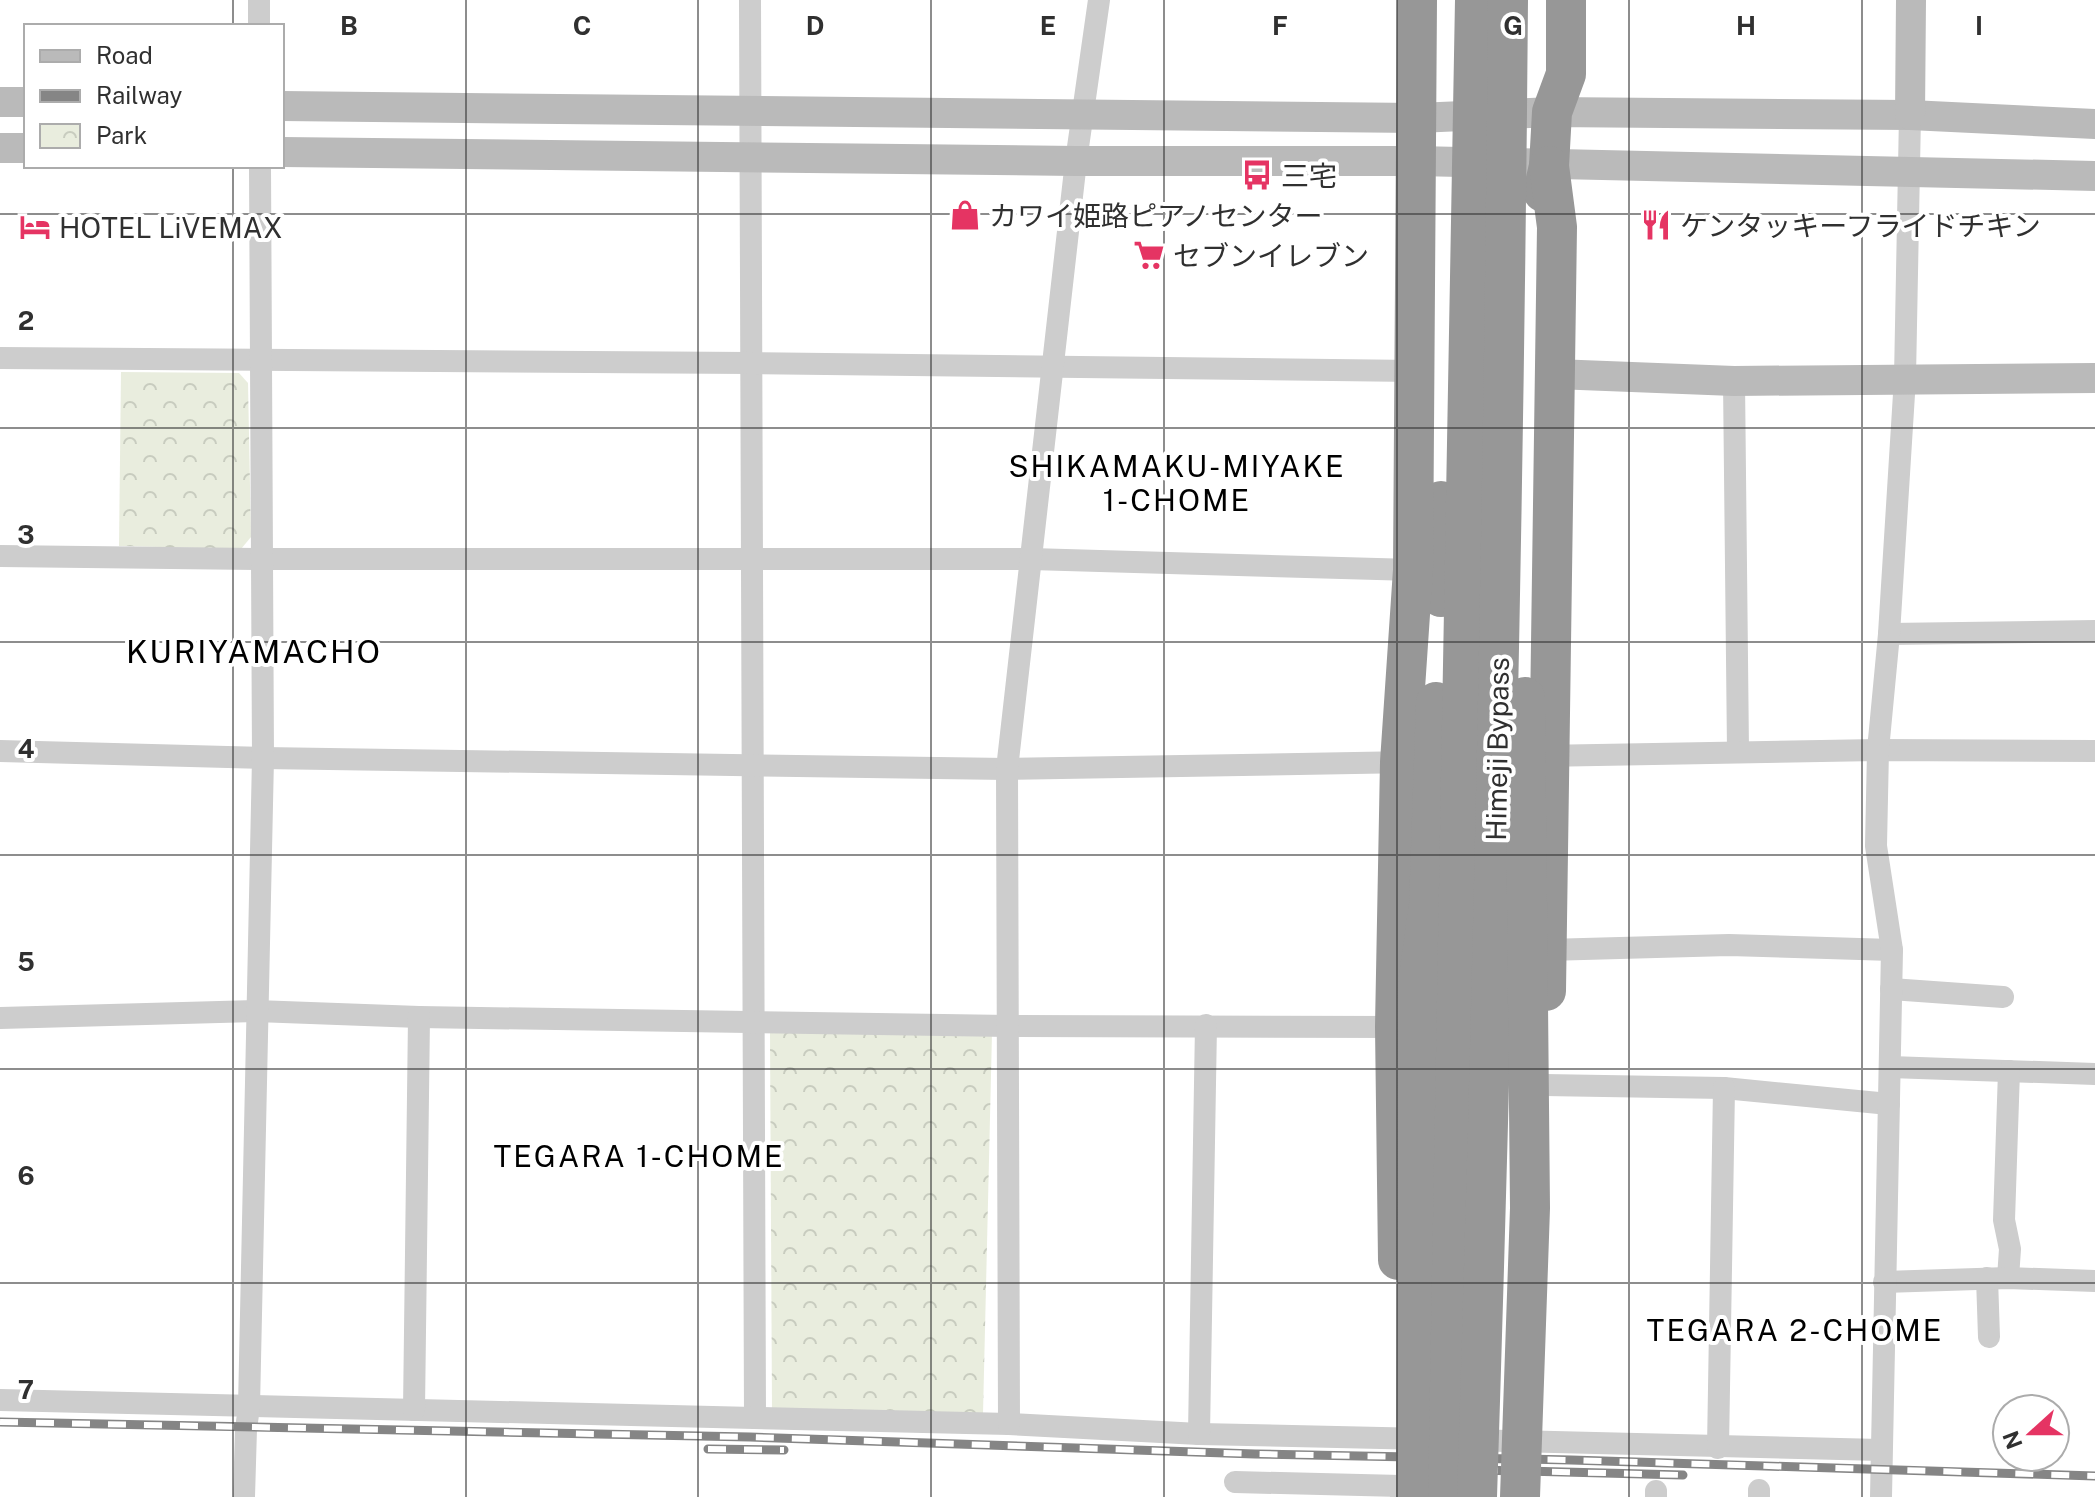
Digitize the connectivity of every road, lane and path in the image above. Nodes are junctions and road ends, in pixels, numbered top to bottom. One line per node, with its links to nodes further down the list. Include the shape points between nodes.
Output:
1 (259, 0): 11 (street)
2 (750, 0): 15 (street)
3 (1099, 0): 17 (street)
4 (1417, 0): 19 (highway)
5 (1444, 0): 19 (highway)
6 (1475, 0): 84 (highway, Himeji Bypass, bridge)
7 (1508, 0): 84 (highway, Himeji Bypass, bridge, via 1505,342)
8 (1540, 0): 16 (highway, via 1542,78)
9 (1566, 0): 16 (highway, via 1566,74)
10 (1911, 0): 18 (street)
11 (259, 24)
12 (0, 102): 13 (street)
13 (24, 102)
14 (284, 106): 15 (street)
15 (751, 110): 17 (street); 24 (street)
16 (1552, 112): 18 (street); 19 (street); 27 (highway)
17 (1083, 114): 19 (street); 25 (street)
18 (1910, 115): 20 (street); 29 (street)
19 (1417, 118): 26 (highway)
20 (2095, 124)
21 (0, 148): 22 (street)
22 (24, 148)
23 (284, 152): 24 (street)
24 (750, 157): 25 (street); 33 (street)
25 (1076, 161): 26 (street); 34 (street)
26 (1417, 161): 27 (street); 35 (highway); 56 (highway, bridge, via 1442,233 1441,597)
27 (1549, 166): 29 (street); 36 (highway, via 1557,227); 57 (highway, bridge, via 1534,229 1524,743)
28 (260, 168): 32 (street)
29 (1909, 172): 30 (street); 37 (street)
30 (2095, 176)
31 (0, 358): 32 (street)
32 (263, 359): 33 (street); 41 (street)
33 (750, 363): 34 (street); 43 (street)
34 (1053, 368): 35 (street); 42 (street)
35 (1415, 371): 44 (highway)
36 (1555, 374): 39 (street); 51 (highway)
37 (1905, 378): 38 (street); 39 (street); 46 (street)
38 (2095, 378)
39 (1734, 381): 49 (street)
40 (0, 556): 41 (street)
41 (262, 559): 43 (street); 52 (street)
42 (1031, 559): 43 (street); 44 (street); 55 (street)
43 (750, 560): 54 (street)
44 (1413, 570): 53 (highway)
45 (2095, 631): 46 (street)
46 (1889, 634): 47 (street)
47 (1878, 750): 49 (street); 50 (street); 59 (street, via 1876,846)
48 (0, 751): 52 (street)
49 (1738, 751): 51 (street)
50 (2095, 751)
51 (1550, 755): 53 (street); 58 (highway)
52 (263, 758): 54 (street); 62 (street)
53 (1400, 762): 55 (street); 68 (highway)
54 (754, 765): 55 (street); 65 (street)
55 (1007, 769): 67 (street)
56 (1429, 905): 84 (highway, bridge, via 1437,1382); 92 (highway, bridge, via 1418,983)
57 (1527, 916): 84 (highway, bridge, via 1515,1023 1500,1375); 96 (highway, bridge, via 1530,1208)
58 (1547, 950): 59 (street, via 1729,945); 69 (highway)
59 (1892, 950): 60 (street)
60 (1891, 989): 61 (street); 70 (street)
61 (2003, 997)
62 (256, 1011): 63 (street); 64 (street); 81 (street)
63 (419, 1017): 65 (street); 82 (street)
64 (0, 1018)
65 (755, 1021): 67 (street); 83 (street)
66 (1206, 1025): 67 (street); 68 (street); 86 (street)
67 (1009, 1026): 85 (street)
68 (1395, 1027): 69 (street); 87 (highway)
69 (1545, 1029): 73 (highway)
70 (1890, 1067): 71 (street); 75 (street)
71 (2009, 1071): 72 (street); 76 (street, via 2004,1220 2010,1249)
72 (2095, 1074)
73 (1544, 1085): 74 (street); 88 (highway)
74 (1724, 1088): 75 (street); 89 (street)
75 (1889, 1104): 78 (street)
76 (1997, 1278): 77 (street); 78 (street); 79 (street)
77 (2095, 1281)
78 (1884, 1282): 90 (street)
79 (1989, 1337)
80 (0, 1400): 81 (street)
81 (249, 1407): 82 (street); 93 (street)
82 (414, 1410): 83 (street)
83 (755, 1418): 85 (street)
84 (1465, 1422): 94 (highway, Himeji Bypass, bridge); 95 (highway, Himeji Bypass, bridge)
85 (1009, 1424): 86 (street)
86 (1199, 1434): 87 (street)
87 (1400, 1438): 88 (street)
88 (1536, 1443): 89 (street)
89 (1718, 1448): 90 (street)
90 (1881, 1450): 98 (street)
91 (1235, 1482): 92 (street)
92 (1406, 1493): 97 (street, via 1533,1489)
93 (244, 1497)
94 (1448, 1497)
95 (1477, 1497)
96 (1520, 1497)
97 (1533, 1497)
98 (1881, 1497)

